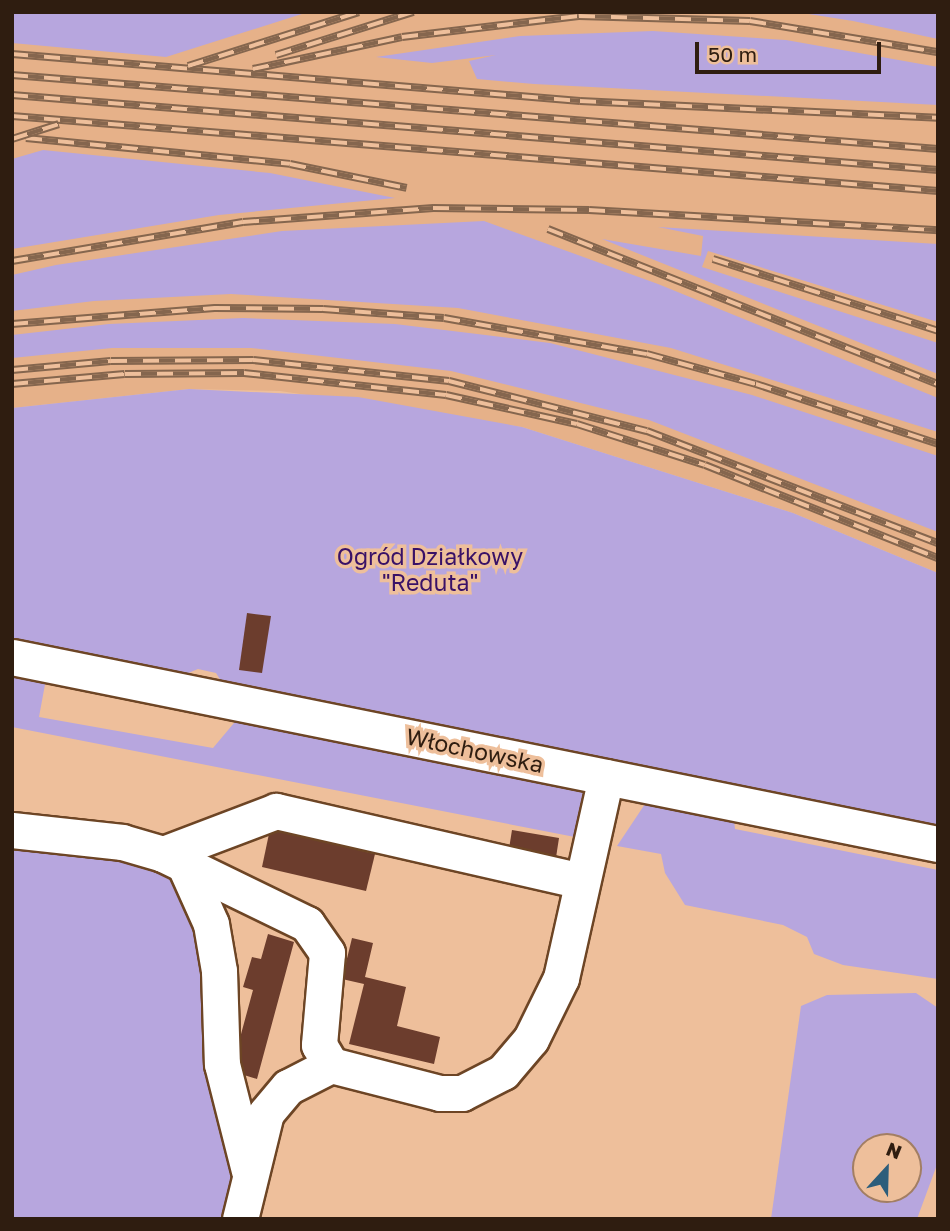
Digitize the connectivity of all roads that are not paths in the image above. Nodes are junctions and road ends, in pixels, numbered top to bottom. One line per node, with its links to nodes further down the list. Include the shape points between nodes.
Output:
1 (12, 657): 2 (street, Włochowska)
2 (606, 777): 4 (street, Włochowska); 6 (street)
3 (12, 830): 5 (street, via 122,842)
4 (938, 844)
5 (174, 861): 6 (street, via 276,811); 7 (street, via 307,924 327,953 319,1045); 8 (street, via 211,924 219,971 222,1064)
6 (581, 881): 7 (street, via 561,978 531,1039 503,1072 462,1093 440,1093)
7 (331, 1065): 8 (street, via 288,1087 267,1113)
8 (249, 1171): 9 (street)
9 (240, 1219)

